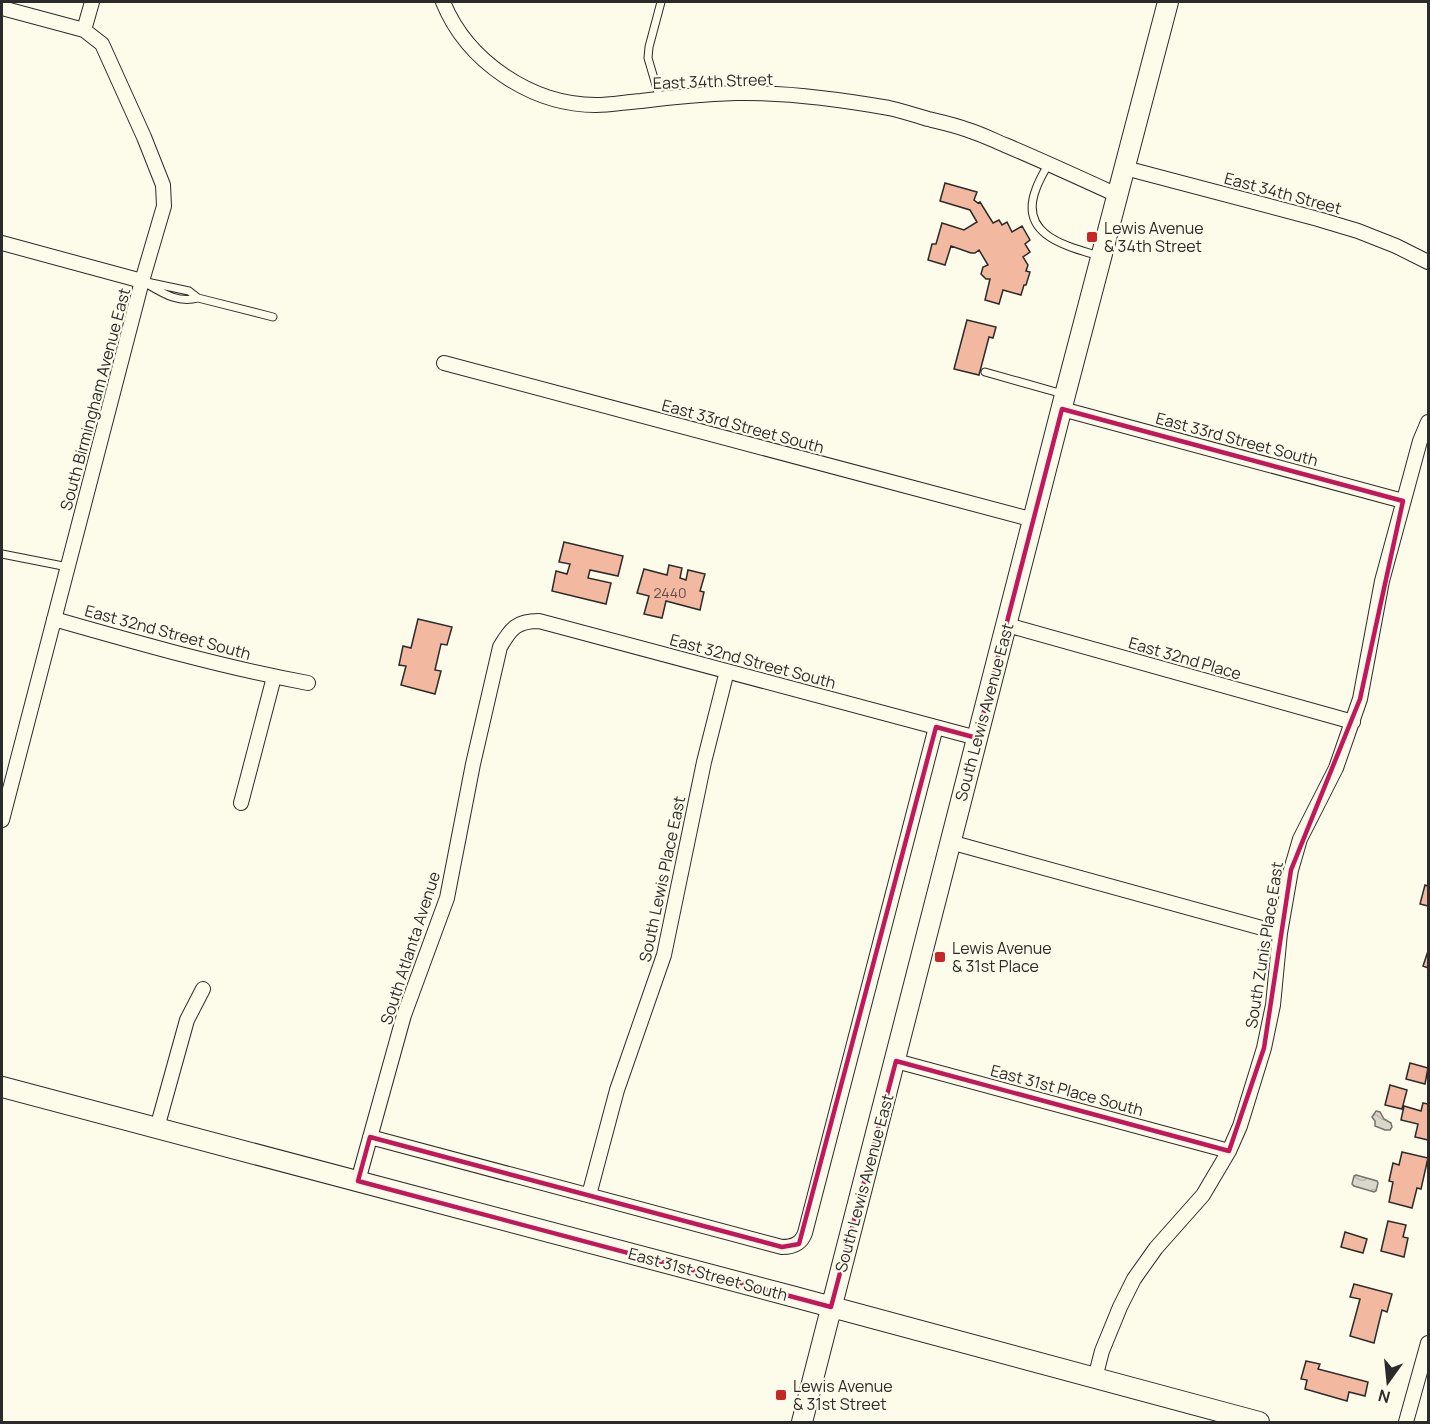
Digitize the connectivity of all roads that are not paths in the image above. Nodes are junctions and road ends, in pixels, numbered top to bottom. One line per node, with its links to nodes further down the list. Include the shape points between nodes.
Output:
1 (92, 2): 6 (street)
2 (443, 2): 7 (street, East 34th Street, via 477,53 524,88 548,97 596,105)
3 (1168, 2): 9 (main road, South Lewis Avenue East)
4 (660, 5): 7 (lane, via 648,58)
5 (2, 8): 6 (street)
6 (84, 30): 14 (street, South Birmingham Avenue East, via 102,44 163,185 164,206)
7 (660, 99): 8 (street, East 34th Street, via 736,93 813,96 892,109 969,130)
8 (1049, 164): 10 (street, East 34th Street); 12 (lane, via 1032,201 1033,215 1041,231 1053,240)
9 (1125, 168): 10 (main road, South Lewis Avenue East); 13 (street, East 34th Street, via 1358,231)
10 (1117, 195): 12 (main road, South Lewis Avenue East)
11 (2, 243): 14 (street)
12 (1102, 257): 18 (main road, South Lewis Avenue East)
13 (1428, 262)
14 (142, 281): 15 (lane, via 164,294 188,301 198,298); 23 (street, South Birmingham Avenue East)
15 (273, 317)
16 (444, 363): 21 (street, East 33rd Street South)
17 (985, 372): 18 (lane)
18 (1064, 402): 20 (street, East 33rd Street South); 21 (main road, South Lewis Avenue East)
19 (1428, 422): 20 (street, South Zunis Place East)
20 (1403, 501): 30 (street, South Zunis Place East)
21 (1034, 520): 26 (main road, South Lewis Avenue East)
22 (2, 554): 23 (lane)
23 (68, 567): 24 (street, South Birmingham Avenue East)
24 (54, 619): 28 (street, East 32nd Street South); 34 (street, South Birmingham Avenue East)
25 (519, 624): 27 (street, East 32nd Street South, via 539,621); 41 (street, South Atlanta Avenue, via 509,630 500,647 447,898 404,1015)
26 (1007, 626): 30 (street, East 32nd Place); 32 (main road, South Lewis Avenue East)
27 (727, 671): 31 (street, East 32nd Street South); 44 (street, South Lewis Place East, via 664,955 617,1090)
28 (274, 677): 29 (street, East 32nd Street South); 33 (street)
29 (308, 683)
30 (1353, 722): 36 (street, South Zunis Place East, via 1336,768 1300,839)
31 (936, 727): 32 (street, East 32nd Street South); 44 (street, via 799,1244 782,1247)
32 (977, 738): 35 (main road, South Lewis Avenue East)
33 (241, 803)
34 (2, 820)
35 (950, 843): 36 (street); 38 (main road, South Lewis Avenue East)
36 (1280, 933): 42 (street, South Zunis Place East, via 1264,1048)
37 (203, 989): 40 (street, via 187,1020)
38 (896, 1061): 42 (street, East 31st Place South); 45 (main road, South Lewis Avenue East)
39 (2, 1087): 40 (main road, East 31st Street South)
40 (156, 1128): 43 (main road, East 31st Street South)
41 (370, 1137): 43 (street, South Atlanta Avenue); 44 (street)
42 (1229, 1151): 47 (street, South Zunis Place East, via 1203,1195 1156,1248 1134,1280 1106,1342)
43 (358, 1181): 45 (main road, East 31st Street South)
44 (589, 1195)
45 (831, 1307): 47 (main road, East 31st Street South); 48 (main road, South Lewis Avenue East)
46 (1428, 1343): 50 (street)
47 (1095, 1378): 49 (main road, East 31st Street South)
48 (802, 1422)
49 (1259, 1422)
50 (1406, 1422)

